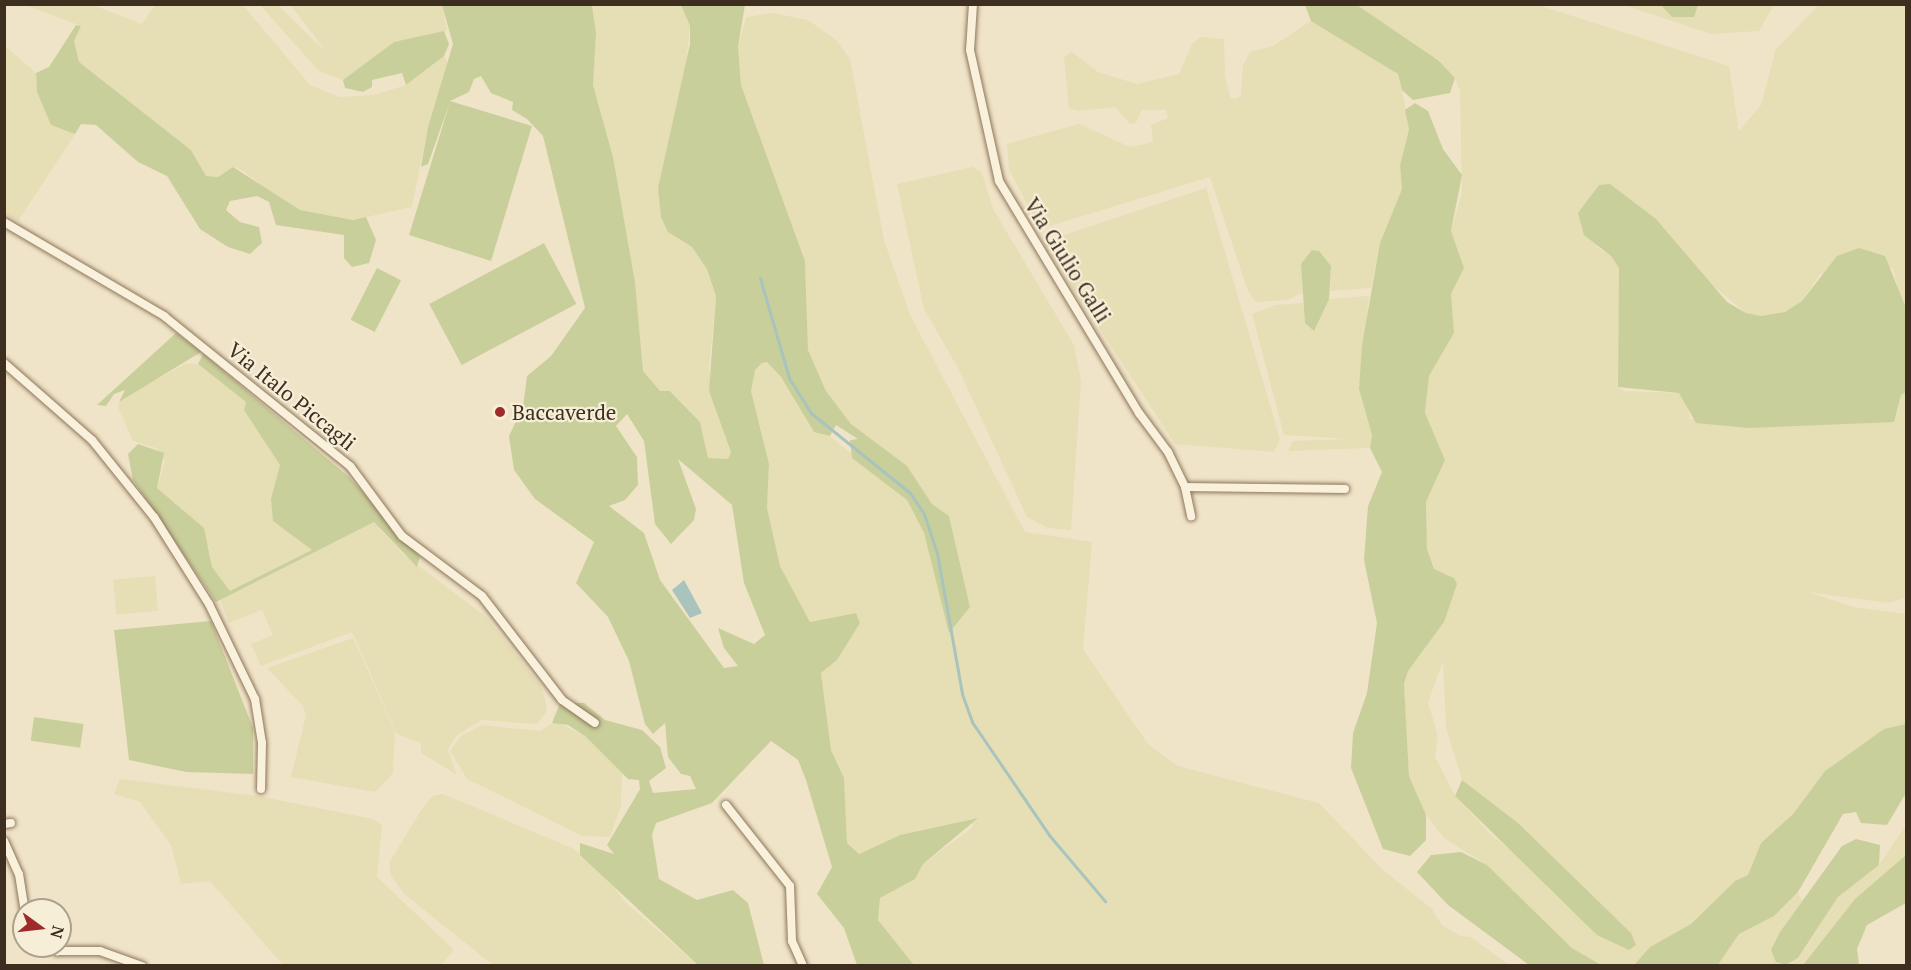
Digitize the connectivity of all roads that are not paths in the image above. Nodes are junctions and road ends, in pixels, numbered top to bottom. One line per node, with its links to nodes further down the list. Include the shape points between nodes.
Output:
1 (973, 4): 4 (street, Via Giulio Galli, via 971,58 1003,189 1139,413 1168,452)
2 (4, 222): 7 (street, Via Italo Piccagli, via 164,316 350,466 386,519 482,596 542,668 562,700)
3 (4, 363): 8 (street, via 92,440 154,516 209,604 255,699 262,744)
4 (1185, 487): 5 (street); 6 (street, Via Giulio Galli)
5 (1345, 489)
6 (1191, 516)
7 (595, 723)
8 (261, 789)
9 (726, 805): 14 (street, via 792,889 792,941)
10 (4, 841): 11 (street, via 19,874)
11 (23, 898)
12 (72, 951): 13 (street, via 100,951)
13 (142, 966)
14 (804, 966)

